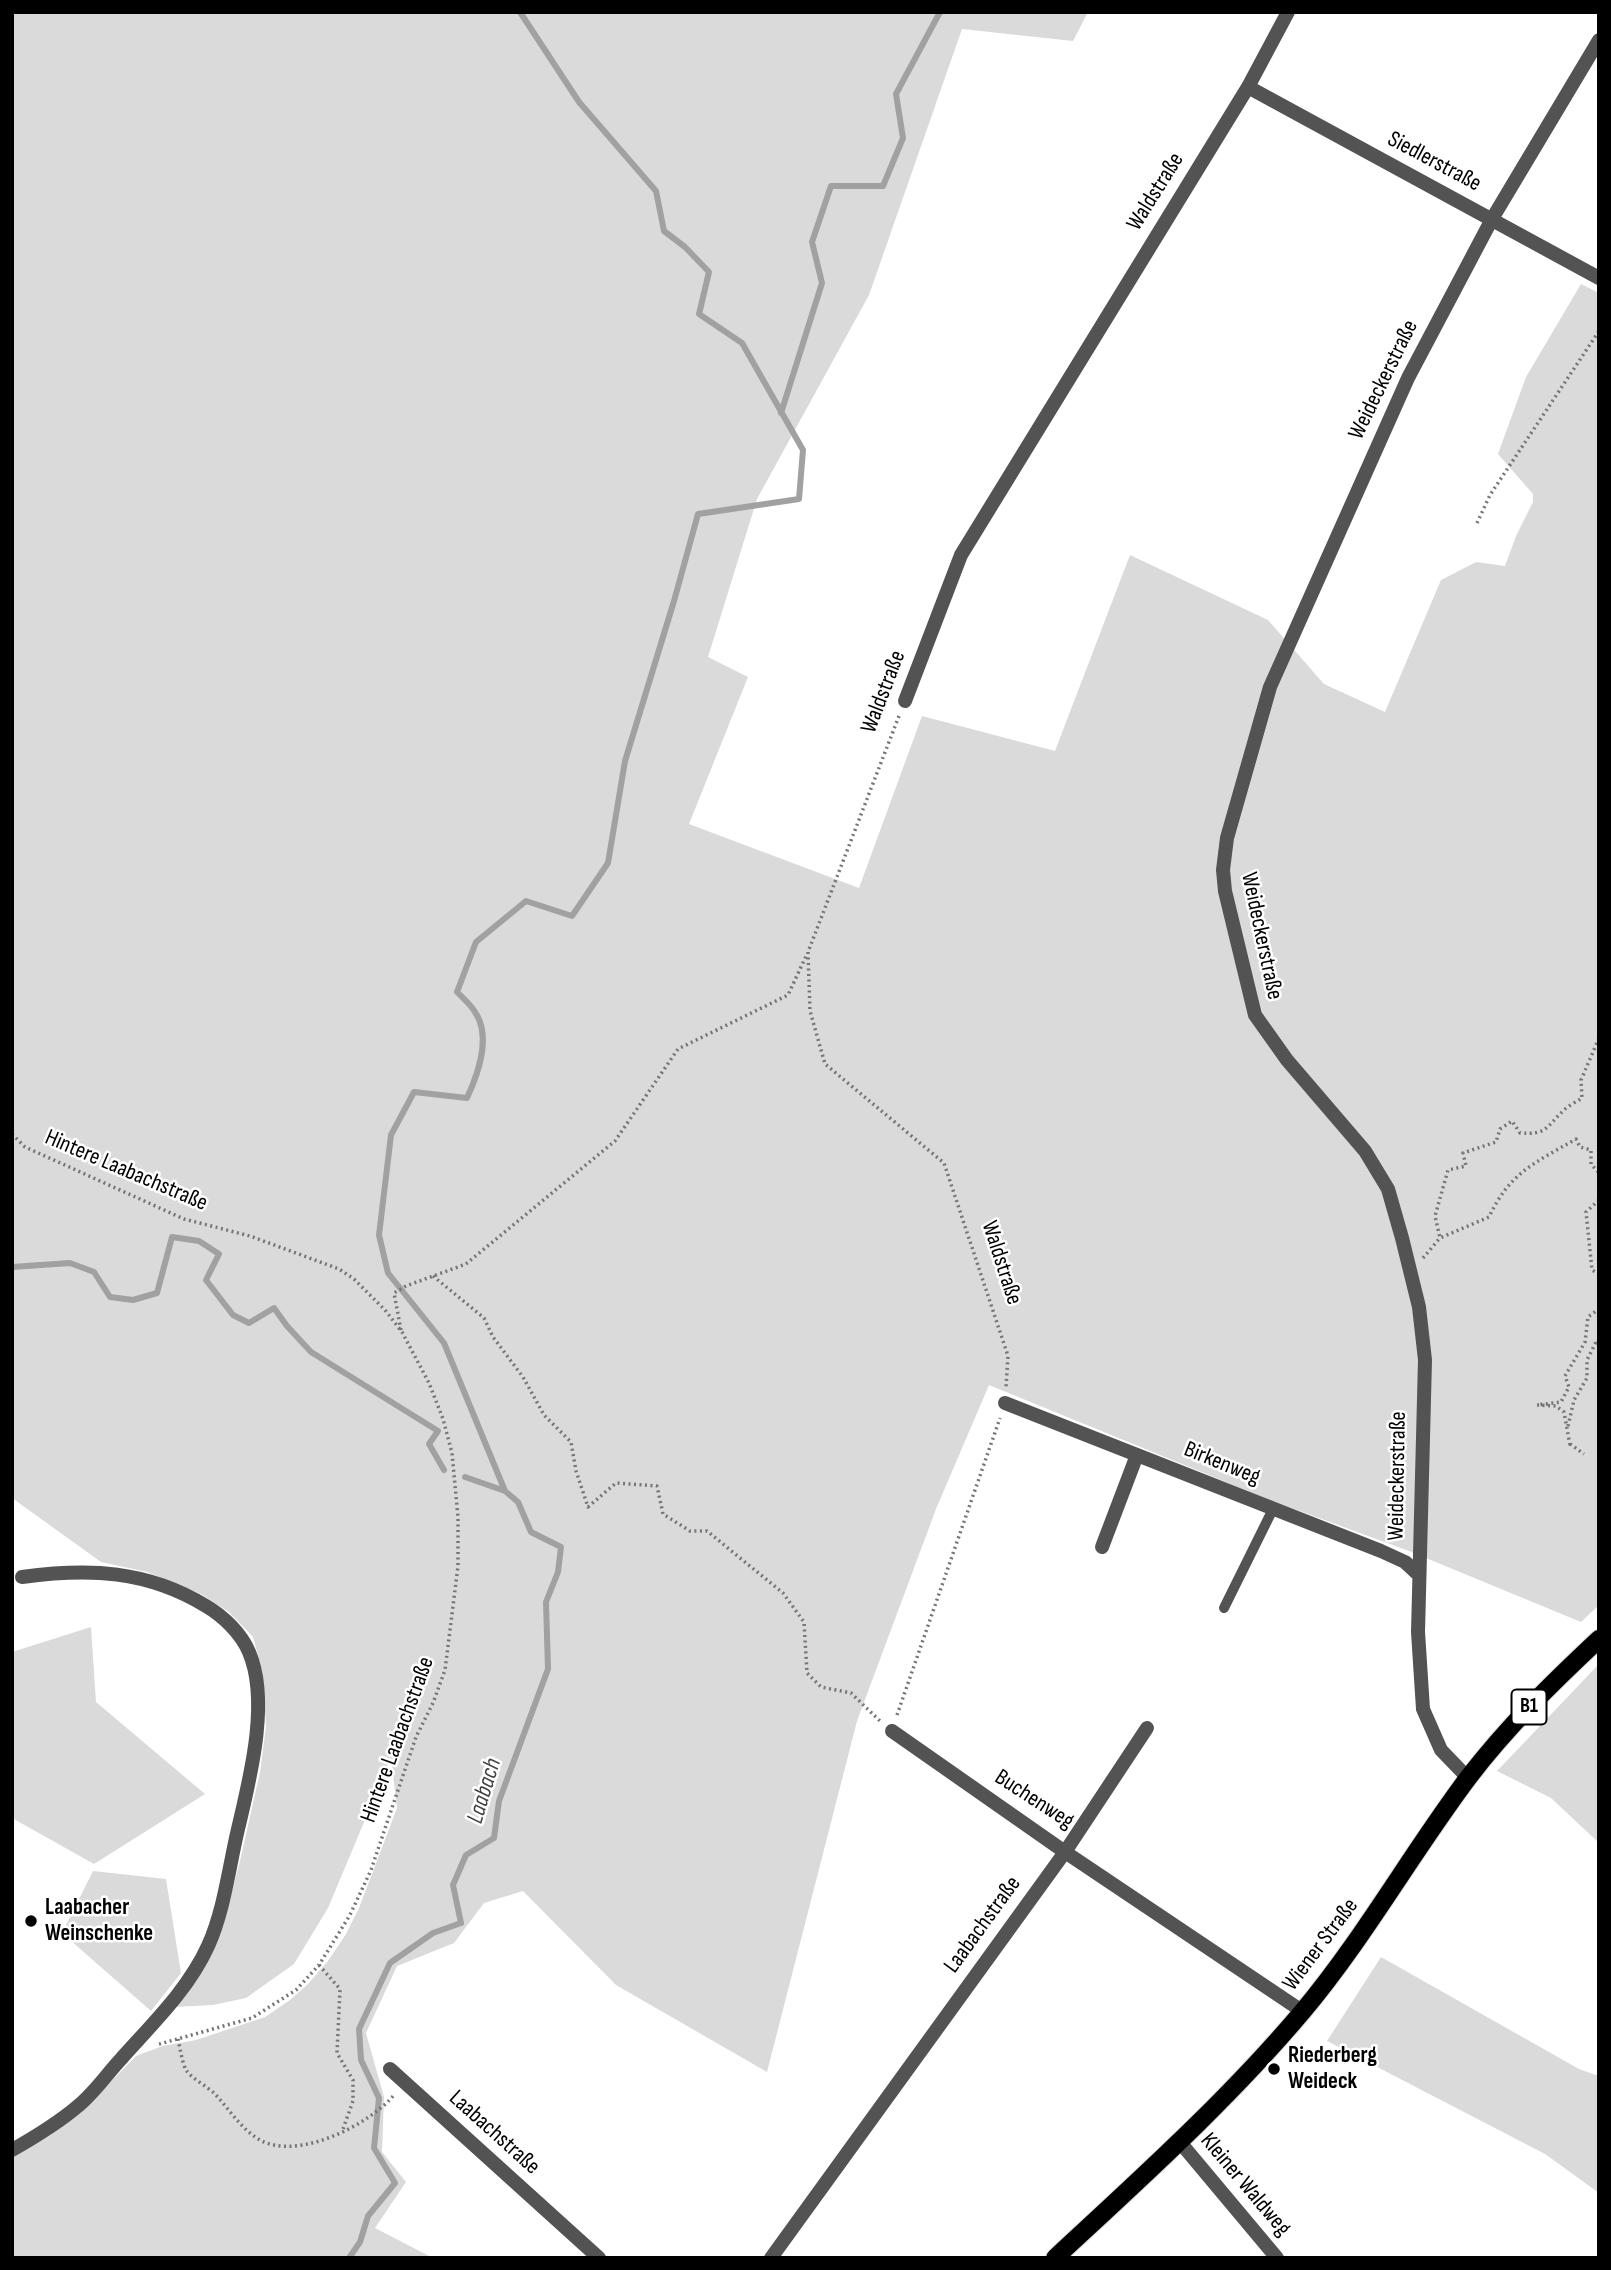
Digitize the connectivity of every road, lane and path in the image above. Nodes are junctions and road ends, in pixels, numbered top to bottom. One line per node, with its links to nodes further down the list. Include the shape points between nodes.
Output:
1 (1288, 12): 3 (street, Waldstraße)
2 (1599, 40): 4 (street, Weideckerstraße)
3 (1248, 87): 4 (street, Siedlerstraße); 8 (street, Waldstraße, via 961,555)
4 (1492, 219): 5 (street, Siedlerstraße); 25 (street, Weideckerstraße, via 1408,378 1270,687 1227,838 1223,870 1255,1015 1365,1151 1388,1189 1402,1238 1419,1307 1424,1360)
5 (1599, 278)
6 (1599, 331): 7 (path, via 1490,495)
7 (1478, 523)
8 (905, 701): 9 (path, Waldstraße)
9 (808, 952): 15 (path, via 788,995 678,1049 615,1141 466,1264); 19 (path, Waldstraße, via 810,1011 825,1064 944,1163 1008,1356)
10 (1599, 1038): 12 (path, via 1581,1080 1582,1098 1547,1130 1520,1133 1512,1121 1500,1129 1496,1142 1463,1153 1465,1166 1448,1170 1435,1216 1440,1238 1489,1217 1500,1194 1527,1166 1576,1139 1580,1147 1591,1150 1591,1164)
11 (12, 1134): 17 (path, Hintere Laabachstraße, via 24,1147 184,1219 250,1236 340,1269 369,1293)
12 (1599, 1173)
13 (1599, 1200): 14 (path, via 1586,1212 1592,1269)
14 (1599, 1274)
15 (433, 1276): 17 (path, via 394,1293); 30 (path, via 484,1318 544,1415 571,1442 588,1507 616,1483 657,1486 663,1514 690,1531 707,1531 783,1593 804,1622 807,1673 821,1687 851,1693)
16 (1599, 1309): 20 (path, via 1588,1317 1585,1342 1565,1376 1569,1387 1561,1402 1537,1405 1556,1406 1564,1412)
17 (402, 1332): 33 (path, Hintere Laabachstraße, via 429,1383 452,1453 458,1530 454,1602 445,1670 416,1737 371,1870)
18 (1599, 1343): 20 (path, via 1597,1340 1587,1360 1587,1378 1574,1399 1568,1427)
19 (1005, 1403): 22 (street, Birkenweg); 30 (path, Waldstraße)
20 (1570, 1445): 21 (path)
21 (1584, 1454)
22 (1137, 1455): 23 (street, Birkenweg); 24 (street)
23 (1273, 1509): 25 (street, Birkenweg, via 1381,1551 1405,1562); 27 (lane)
24 (1101, 1547)
25 (1419, 1575): 31 (street, Weideckerstraße, via 1423,1709 1441,1750)
26 (22, 1577): 36 (street, via 92,1572 134,1576 190,1596 233,1628 248,1651 254,1672 258,1712 252,1768 208,1946 170,2004)
27 (1224, 1608)
28 (1599, 1639): 31 (main road, Wiener Straße / B1, via 1515,1722)
29 (1147, 1728): 32 (street, Buchenweg)
30 (891, 1731): 32 (street, Buchenweg)
31 (1468, 1778): 34 (main road, Wiener Straße / B1)
32 (1065, 1852): 34 (street); 43 (street, Laabachstraße)
33 (319, 1965): 35 (path, Hintere Laabachstraße, via 296,1990 252,2018); 39 (path, via 340,1989 338,2053 353,2080 353,2101)
34 (1302, 2011): 40 (main road, Wiener Straße / B1)
35 (178, 2039): 36 (path, Hintere Laabachstraße); 39 (path, via 187,2070 215,2094 237,2123 261,2140 282,2147 321,2141)
36 (126, 2053): 41 (street, via 80,2104)
37 (390, 2069): 42 (street, Laabachstraße)
38 (387, 2103): 39 (path)
39 (342, 2131)
40 (1179, 2141): 44 (main road, Wiener Straße / B1); 45 (street, Kleiner Waldweg)
41 (12, 2150)
42 (599, 2258)
43 (771, 2258)
44 (1055, 2258)
45 (1276, 2258)

